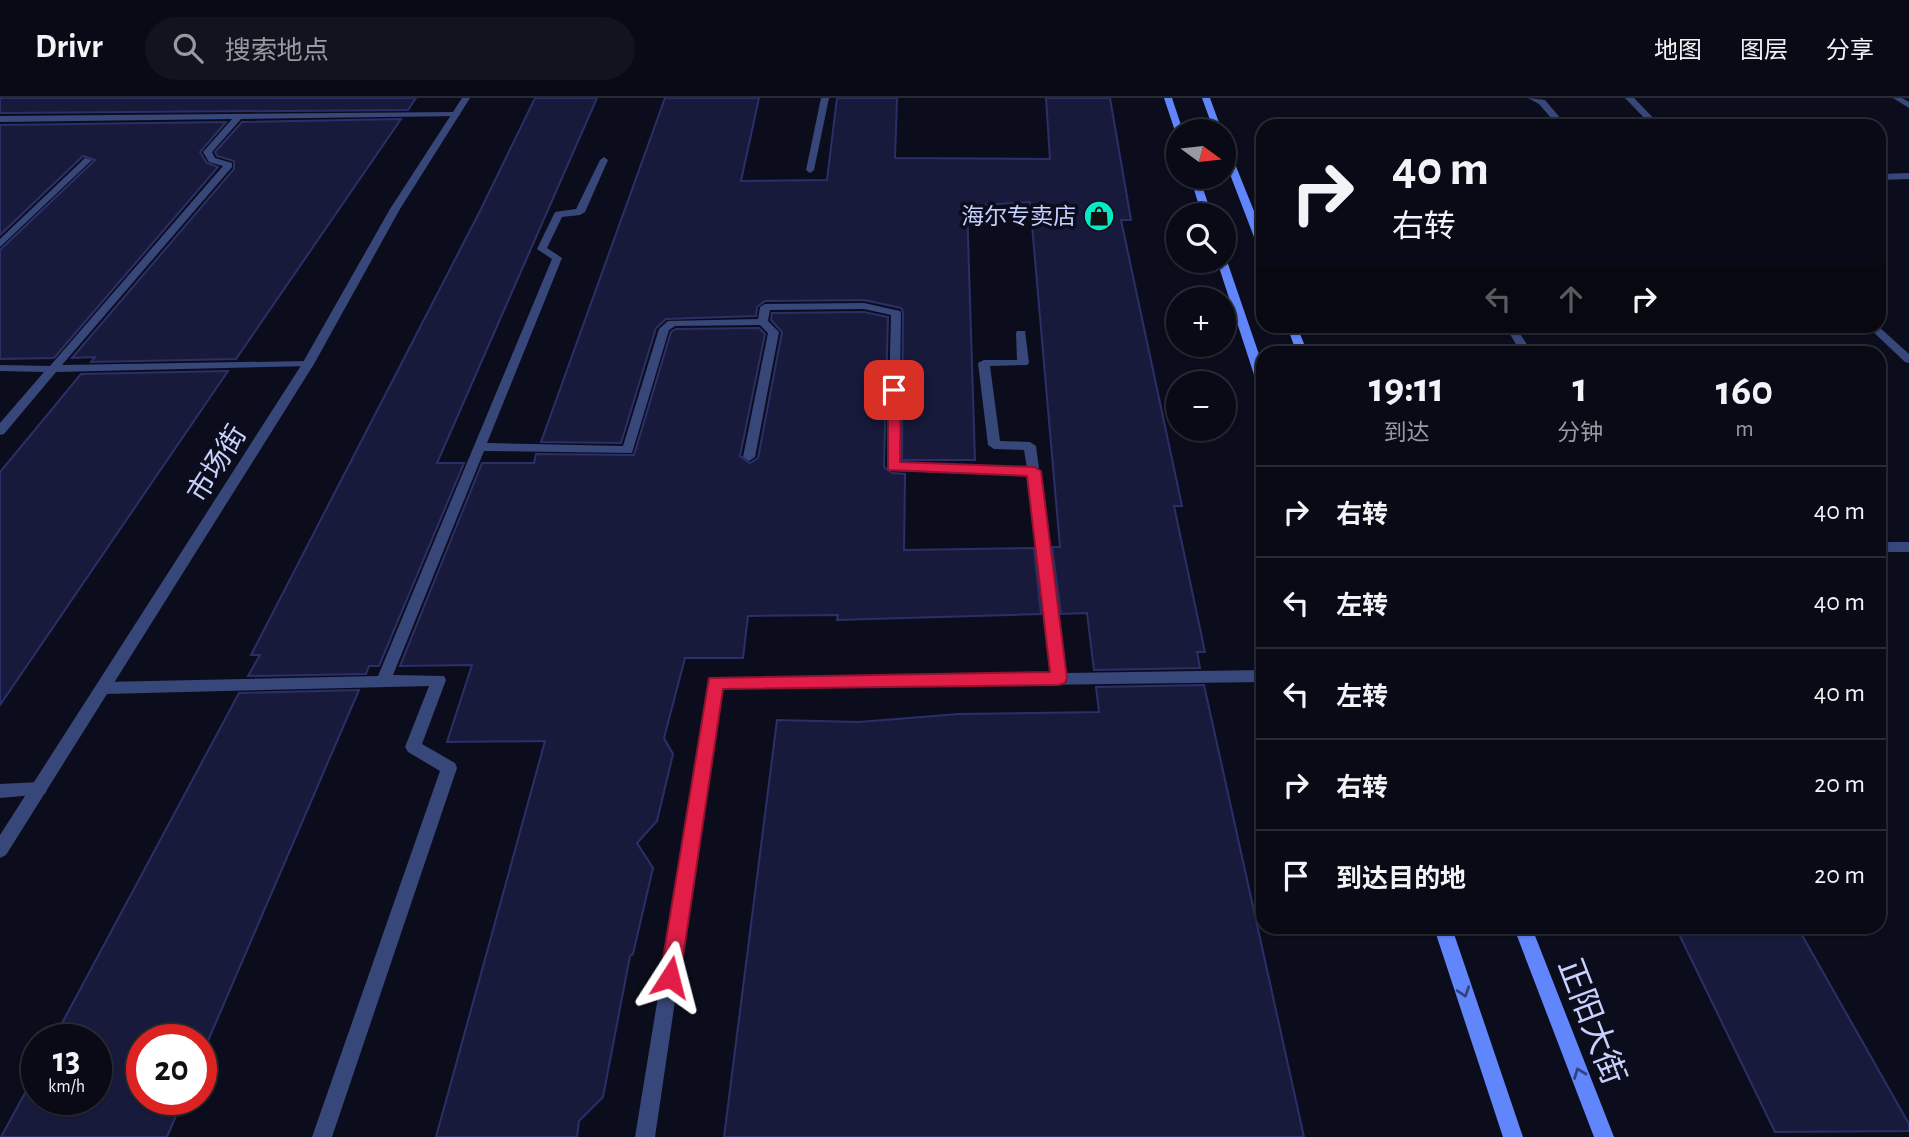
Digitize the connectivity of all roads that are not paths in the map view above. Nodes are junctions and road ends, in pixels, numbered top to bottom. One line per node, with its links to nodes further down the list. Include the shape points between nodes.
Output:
1 (467, 98): 9 (street, 市场街)
2 (825, 98): 18 (street)
3 (1168, 98): 12 (main road)
4 (1206, 98): 13 (main road)
5 (1532, 98): 14 (street)
6 (1629, 98): 15 (street)
7 (1897, 98): 8 (street)
8 (1909, 106)
9 (456, 114): 10 (street); 30 (street, 市场街, via 395,209)
10 (239, 116): 11 (street); 32 (street, via 207,152 229,165)
11 (0, 119)
12 (1175, 119)
13 (1214, 119)
14 (1557, 119)
15 (1650, 119)
16 (88, 160): 23 (street)
17 (604, 160): 34 (street, via 580,212 558,214 542,249 557,257)
18 (810, 170)
19 (1909, 176): 20 (street)
20 (1886, 177)
21 (1236, 178): 22 (main road)
22 (1256, 229)
23 (0, 244)
24 (1226, 273): 29 (main road)
25 (763, 322): 34 (street, via 672,323 664,329 628,450); 35 (street, via 774,332); 36 (street, via 765,307 864,306 896,313 893,467)
26 (1021, 333): 36 (street, via 1023,363 984,363 995,445 1030,446)
27 (1880, 333): 28 (street)
28 (1909, 360)
29 (1256, 363)
30 (308, 364): 32 (street); 42 (street, 市场街)
31 (0, 368): 32 (street)
32 (53, 369): 33 (street)
33 (0, 431)
34 (479, 447): 41 (street)
35 (749, 457)
36 (1034, 471): 40 (street)
37 (1886, 547): 38 (street)
38 (1909, 547)
39 (1256, 676): 40 (street)
40 (1059, 678): 49 (street, via 715,682)
41 (383, 681): 42 (street); 48 (street, via 439,680 413,747 449,768)
42 (104, 688): 43 (street, 市场街)
43 (39, 789): 44 (street); 45 (street, 市场街)
44 (0, 791)
45 (0, 850)
46 (1445, 934): 50 (main road, one-way to 50)
47 (1525, 934): 51 (main road, 正阳大街, one-way to 47)
48 (322, 1137)
49 (645, 1137)
50 (1513, 1137)
51 (1604, 1137)

